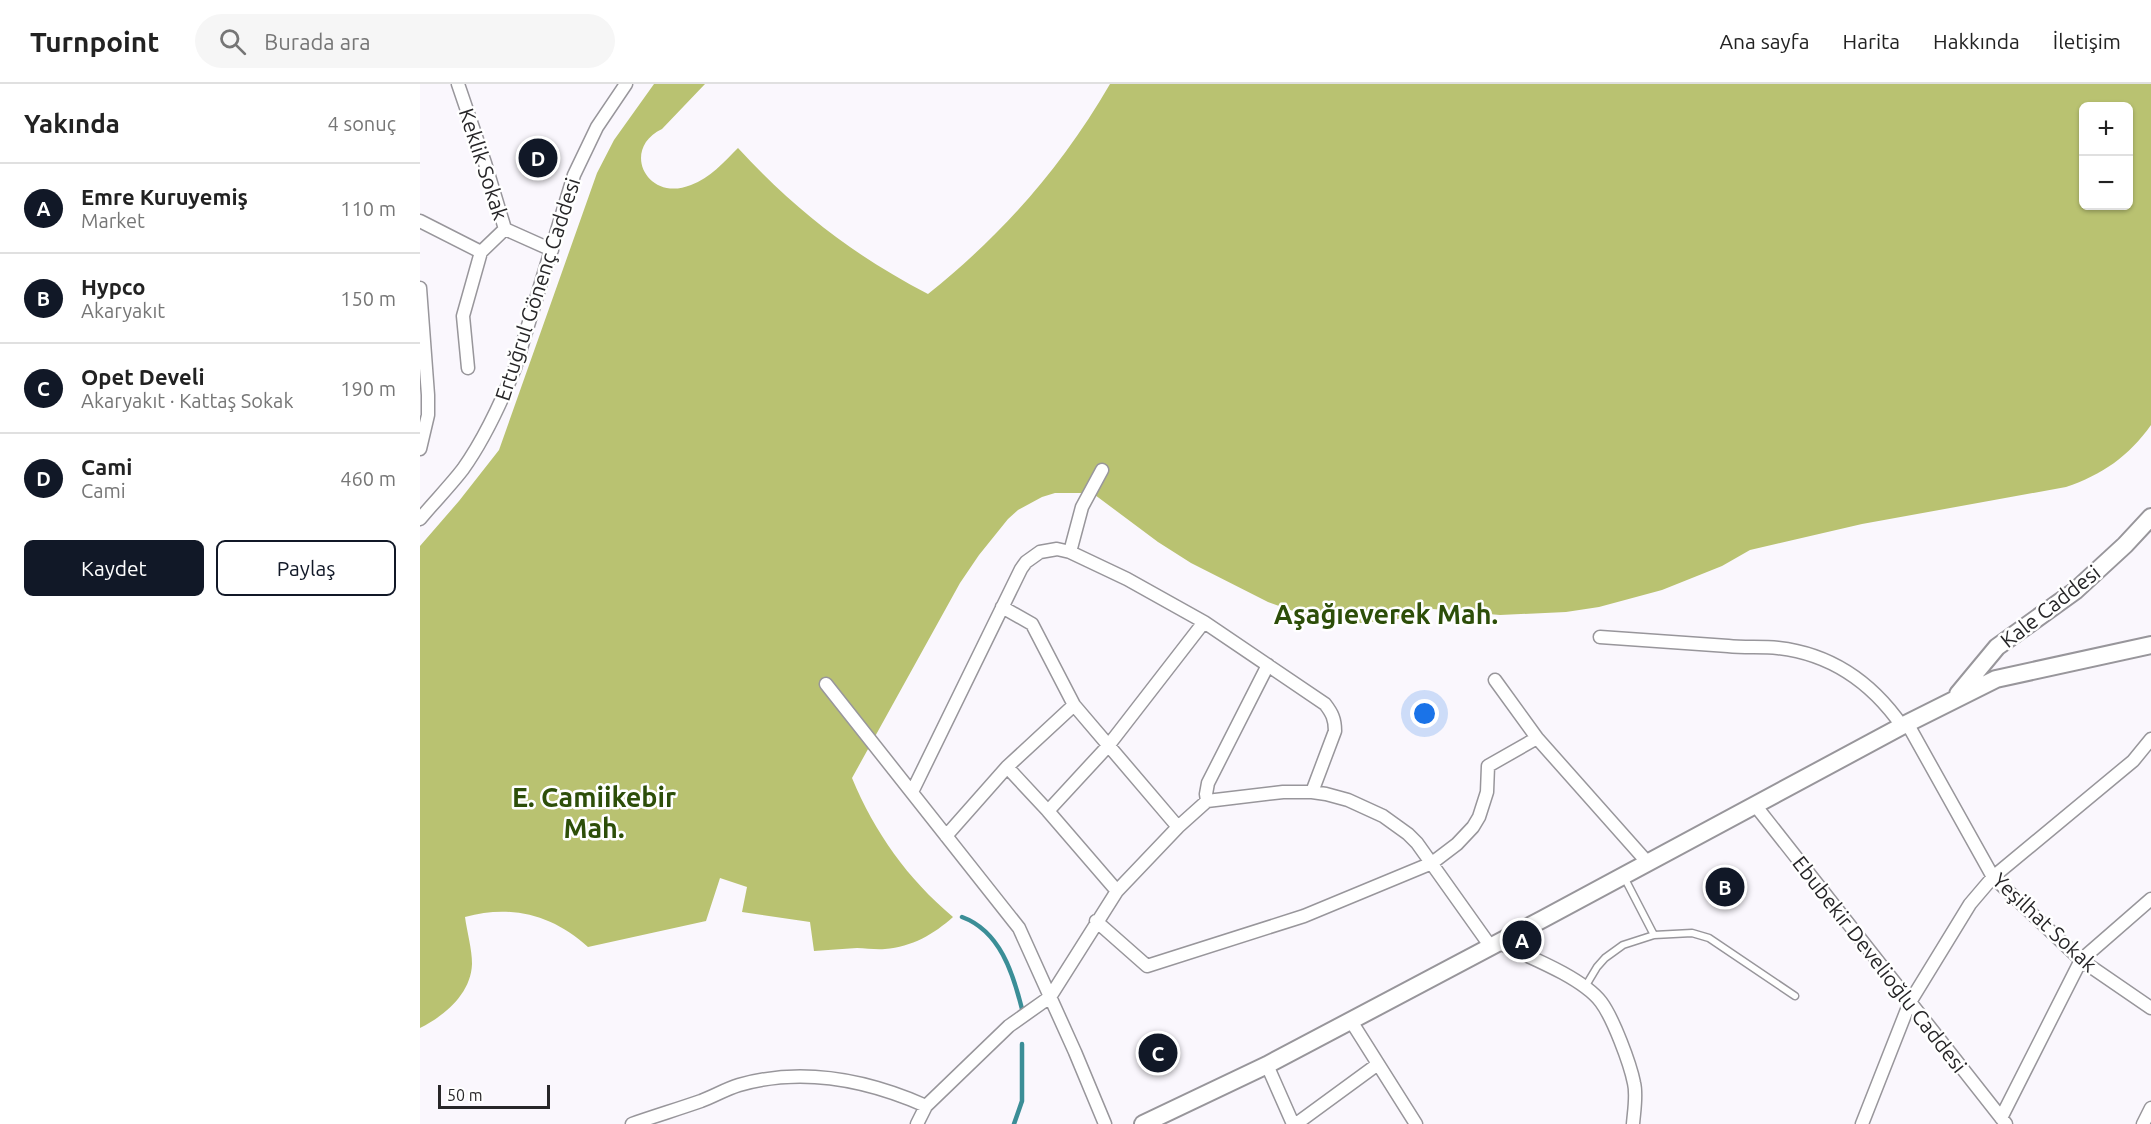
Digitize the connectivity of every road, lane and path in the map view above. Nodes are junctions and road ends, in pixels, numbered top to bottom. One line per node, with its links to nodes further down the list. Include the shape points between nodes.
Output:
1 (458, 84): 4 (street, Keklik Sokak)
2 (626, 84): 5 (street, Ertuğrul Gönenç Caddesi, via 585,150)
3 (420, 221): 6 (street)
4 (505, 229): 5 (street, Keklik Sokak); 6 (street)
5 (552, 250): 13 (street, Ertuğrul Gönenç Caddesi, via 515,368 492,419 463,469)
6 (481, 252): 9 (street, via 463,316)
7 (420, 288): 8 (street)
8 (421, 326): 10 (street, via 428,376 428,415)
9 (468, 368)
10 (420, 449)
11 (1102, 470): 14 (street, via 1082,507)
12 (2151, 517): 22 (main road, Kale Caddesi, via 2075,591 1997,647)
13 (420, 519)
14 (1070, 552): 15 (street, via 1048,550 1032,557 1021,569); 16 (street)
15 (1002, 607): 23 (street, via 1032,624); 29 (street)
16 (1204, 622): 19 (street); 27 (street)
17 (1600, 637): 24 (street, Yeşilhat Sokak, via 1778,648 1814,656 1864,683)
18 (2151, 645): 22 (main road, via 1996,679)
19 (1268, 665): 30 (street, via 1332,713 1335,732); 31 (street, via 1208,783)
20 (1495, 680): 25 (street)
21 (826, 684): 29 (street)
22 (1954, 700): 24 (main road)
23 (1074, 705): 27 (street); 28 (street)
24 (1904, 724): 32 (main road); 39 (street, Yeşilhat Sokak)
25 (1537, 738): 36 (street, via 1488,766 1484,805 1473,827); 37 (street)
26 (2151, 739): 39 (street, via 2133,762)
27 (1108, 746): 33 (street); 34 (street)
28 (1007, 767): 33 (street); 35 (street)
29 (912, 792): 35 (street)
30 (1312, 792): 31 (street); 36 (street, via 1337,796 1383,816 1408,834)
31 (1207, 801): 34 (street)
32 (1755, 805): 37 (main road); 49 (street, Ebubekir Develioğlu Caddesi)
33 (1048, 811): 40 (street)
34 (1178, 826): 40 (street)
35 (946, 836): 48 (street, via 1019,928)
36 (1432, 863): 42 (street, via 1304,916 1147,966); 44 (street)
37 (1648, 863): 38 (main road)
38 (1623, 876): 43 (lane); 44 (main road)
39 (1992, 877): 45 (street, Yeşilhat Sokak); 49 (street, via 1970,904)
40 (1117, 891): 42 (street)
41 (2151, 899): 45 (street)
42 (1096, 921): 48 (street)
43 (1654, 935): 46 (lane, via 1633,940 1614,951 1597,967); 47 (lane, via 1692,933 1709,938)
44 (1495, 945): 46 (street, via 1549,965); 51 (main road)
45 (2081, 960): 50 (street, Yeşilhat Sokak); 56 (street)
46 (1584, 988): 63 (street, via 1601,1002 1626,1058 1635,1085)
47 (1795, 996)
48 (1050, 997): 54 (street, via 1009,1026); 59 (street)
49 (1910, 1002): 56 (street, Ebubekir Develioğlu Caddesi); 64 (street)
50 (2151, 1008)
51 (1351, 1021): 52 (street); 53 (main road)
52 (1378, 1064): 61 (street); 62 (street)
53 (1267, 1065): 60 (main road); 61 (street)
54 (926, 1106): 57 (street, via 857,1082 818,1077 778,1078 739,1085); 58 (street)
55 (2151, 1108): 65 (street)
56 (2003, 1121)
57 (632, 1124)
58 (917, 1124)
59 (1105, 1124)
60 (1143, 1124)
61 (1294, 1124)
62 (1416, 1124)
63 (1633, 1124)
64 (1862, 1124)
65 (2143, 1124)

